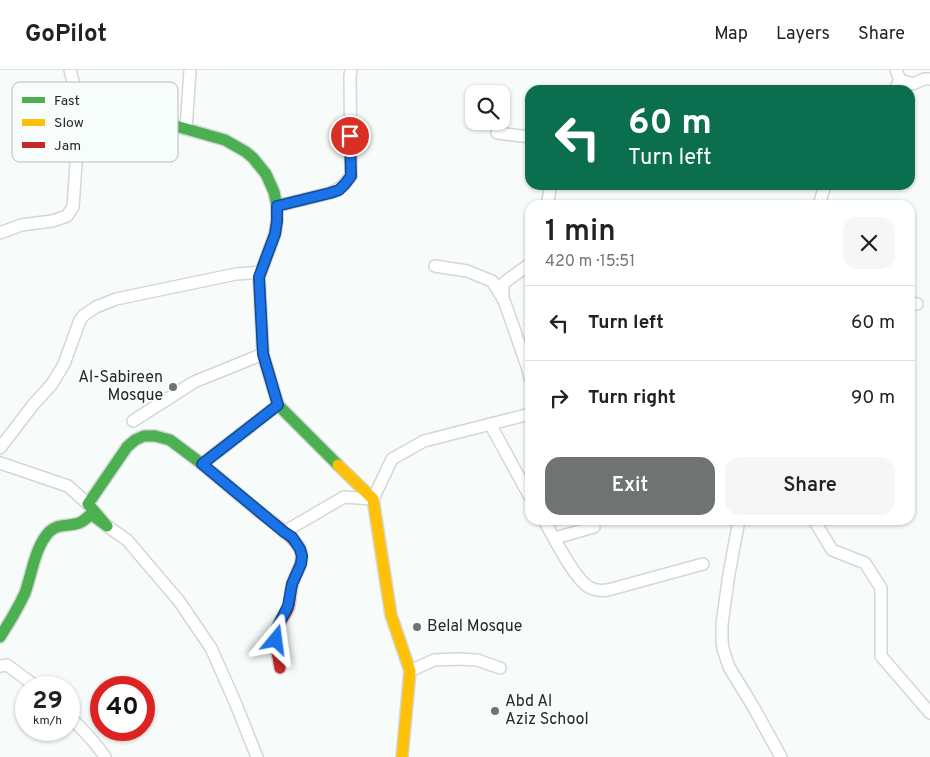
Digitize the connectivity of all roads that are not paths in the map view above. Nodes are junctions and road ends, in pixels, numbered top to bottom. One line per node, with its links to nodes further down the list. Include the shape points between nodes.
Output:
1 (190, 70): 6 (street)
2 (351, 70): 10 (street, via 351,176 339,190)
3 (930, 79): 4 (street, via 914,84)
4 (897, 80)
5 (178, 127): 6 (street)
6 (186, 129): 10 (street, via 225,140 246,152 266,174)
7 (497, 133): 8 (street)
8 (525, 136)
9 (76, 162): 11 (street, via 73,207 67,216 21,225)
10 (277, 206): 14 (street, via 275,234)
11 (0, 233)
12 (435, 266): 15 (street, via 467,271 492,281)
13 (525, 268): 15 (street, via 502,284)
14 (262, 272): 16 (street, via 259,277); 22 (street, via 236,274 116,299 96,307 80,320 64,364 52,384)
15 (503, 299): 17 (street)
16 (263, 354): 18 (street); 20 (street, via 194,382)
17 (525, 360)
18 (278, 405): 24 (street); 26 (street)
19 (525, 415): 21 (street)
20 (133, 420)
21 (490, 424): 25 (street); 26 (street, via 424,442 392,459)
22 (0, 448)
23 (0, 463): 27 (street, via 68,486)
24 (202, 464): 27 (street, via 170,440 144,436 127,447); 33 (street)
25 (525, 488)
26 (373, 499): 33 (street, via 344,496); 40 (street, via 391,615)
27 (88, 504): 32 (street)
28 (547, 525): 34 (street)
29 (594, 525): 34 (street)
30 (738, 525): 47 (street, via 722,624 723,649 729,667)
31 (817, 525): 42 (street, via 832,550 865,563 881,588 881,656)
32 (107, 526): 36 (street, via 91,514 81,523 60,525 50,530 12,618); 45 (street, via 127,540 179,601 211,648)
33 (284, 532): 38 (street, via 292,537 302,556 288,606 277,628)
34 (555, 538): 35 (street, via 582,582 598,590)
35 (703, 564)
36 (0, 637)
37 (0, 666): 41 (street, via 8,665)
38 (280, 668)
39 (500, 668): 40 (street, via 477,660 458,659 434,660)
40 (410, 671): 46 (street)
41 (22, 676)
42 (930, 714)
43 (80, 727): 44 (street)
44 (105, 757)
45 (257, 757)
46 (402, 757)
47 (781, 757)

